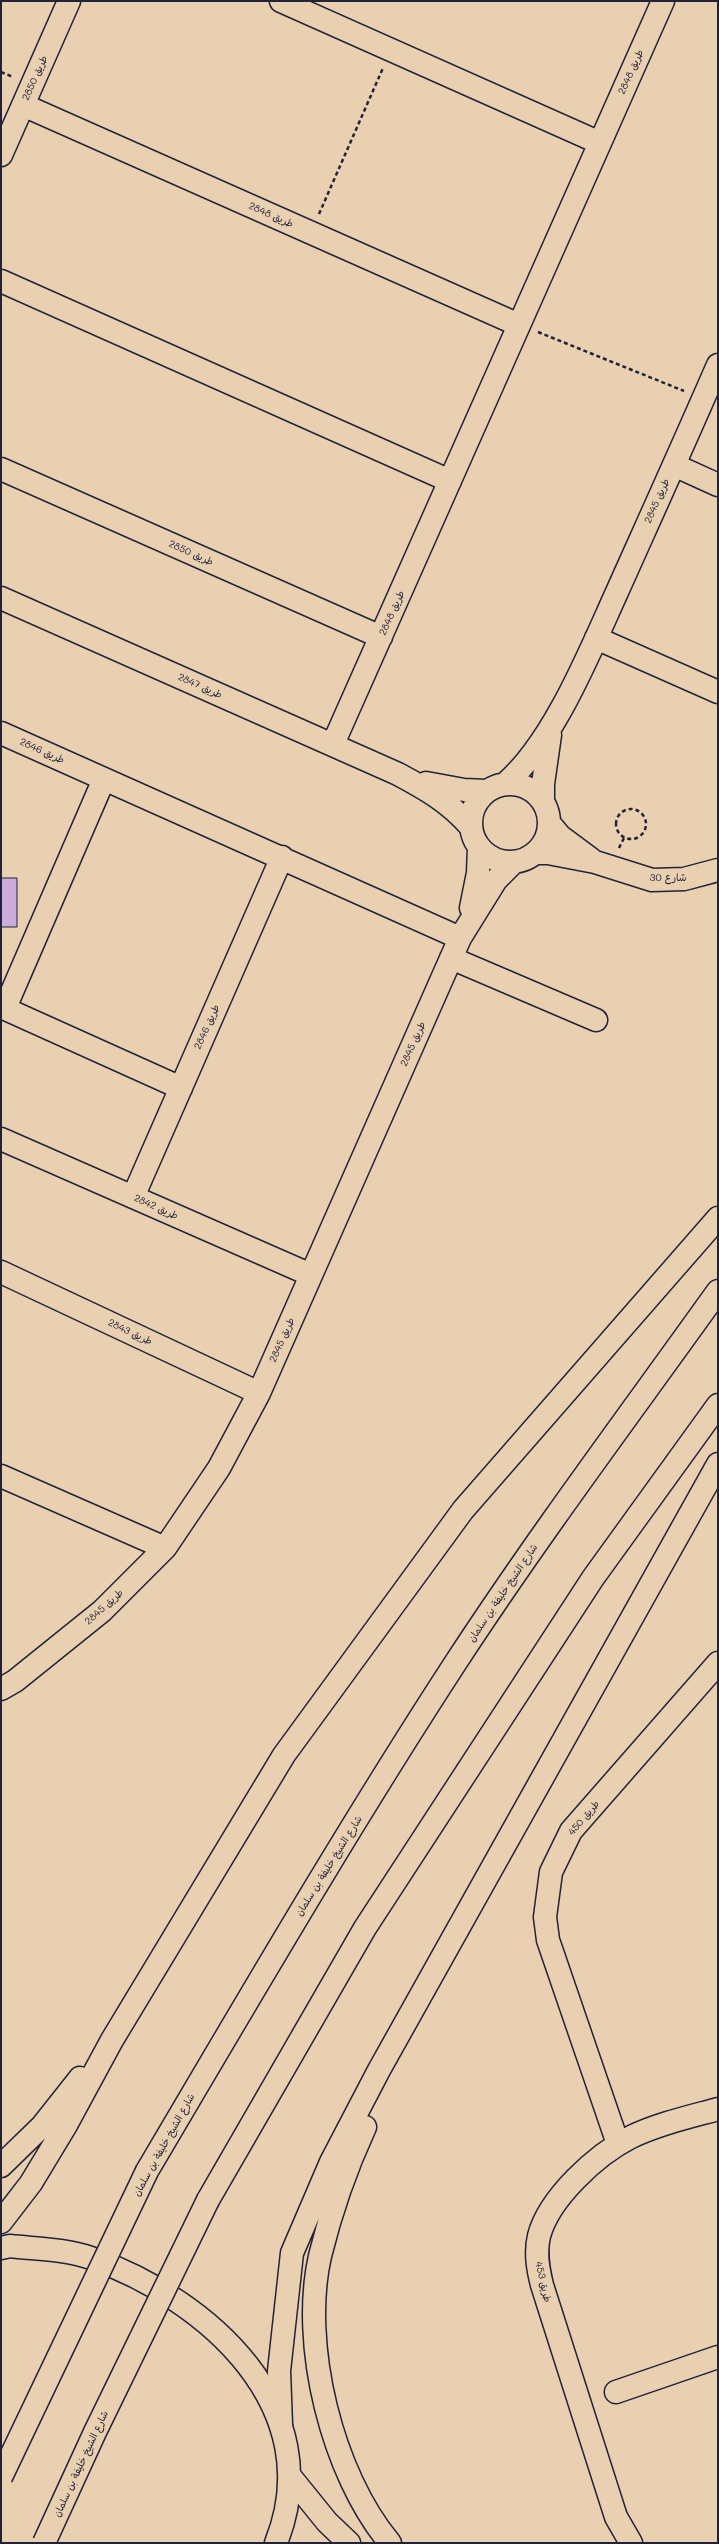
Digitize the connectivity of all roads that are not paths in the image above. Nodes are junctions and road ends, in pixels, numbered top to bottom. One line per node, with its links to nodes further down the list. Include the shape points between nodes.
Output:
1 (69, 1): 4 (main road, طريق 2850)
2 (280, 1): 5 (main road)
3 (663, 1): 5 (main road, طريق 2848)
4 (23, 105): 6 (main road, طريق 2850); 8 (main road, طريق 2848)
5 (600, 143): 8 (main road, طريق 2848)
6 (1, 155)
7 (1, 281): 12 (main road)
8 (519, 325): 12 (main road, طريق 2848)
9 (718, 365): 10 (main road, طريق 2845)
10 (674, 465): 13 (main road); 16 (main road, طريق 2845)
11 (1, 469): 15 (main road, طريق 2850)
12 (450, 481): 15 (main road, طريق 2848)
13 (718, 485)
14 (1, 598): 20 (main road, طريق 2847)
15 (381, 637): 20 (main road, طريق 2848)
16 (596, 638): 17 (main road); 18 (main road, طريق 2845)
17 (718, 692)
18 (551, 728): 23 (main road, طريق 2845, via 531,757); 24 (main road, طريق 2845, via 542,784)
19 (1, 733): 22 (main road, طريق 2846)
20 (333, 744): 21 (main road, طريق 2847)
21 (398, 774): 23 (main road, طريق 2847, via 442,787); 26 (main road, طريق 2847, via 439,796)
22 (104, 779): 29 (main road, طريق 2846); 35 (main road)
23 (496, 788): 24 (main road, via 526,787); 26 (main road, via 475,807)
24 (543, 801): 25 (main road)
25 (550, 824): 28 (main road, via 546,840); 31 (main road, شارع 30, via 560,836)
26 (470, 826): 27 (main road)
27 (479, 847): 30 (main road, via 495,859); 33 (main road, طريق 2845, via 478,873)
28 (535, 853): 30 (main road); 31 (main road, شارع 30)
29 (282, 857): 33 (main road, طريق 2846); 37 (main road, طريق 2846)
30 (514, 862): 33 (main road, طريق 2845, via 496,880)
31 (595, 862): 32 (main road, شارع 30, via 652,880 684,879)
32 (718, 870)
33 (464, 930): 34 (main road, طريق 2845)
34 (451, 958): 36 (main road); 42 (main road, طريق 2845)
35 (3, 1007): 37 (main road)
36 (596, 1020)
37 (181, 1088): 39 (main road, طريق 2846)
38 (1, 1139): 39 (main road, طريق 2842)
39 (133, 1197): 42 (main road, طريق 2842)
40 (718, 1218): 52 (main road, via 463,1510 284,1755)
41 (1, 1272): 44 (main road, طريق 2843)
42 (311, 1274): 44 (main road, طريق 2845)
43 (718, 1291): 62 (main road, شارع الشيخ خليفة بن سلمان, bridge, via 542,1536 456,1662 307,1900 147,2171)
44 (259, 1393): 48 (main road, طريق 2845, via 219,1468)
45 (718, 1405): 63 (main road, شارع الشيخ خليفة بن سلمان, bridge, via 593,1578 364,1928 208,2200)
46 (718, 1464): 51 (main road)
47 (1, 1476): 48 (main road)
48 (165, 1548): 50 (main road, طريق 2845, via 102,1610 16,1681)
49 (718, 1663): 54 (main road, طريق 450, via 571,1831 560,1851 550,1880 545,1917 548,1940)
50 (1, 1689)
51 (420, 1999): 60 (main road, via 331,2162 292,2253 278,2371); 66 (main road, via 345,2173 320,2257 314,2314 319,2370 333,2431 352,2482 379,2530)
52 (112, 2040): 55 (main road, via 42,2126); 56 (main road, via 66,2126 31,2183)
53 (718, 2109): 54 (main road, طريق 453, via 646,2130)
54 (618, 2144): 67 (main road, طريق 453, via 587,2169 552,2208 539,2237 537,2253 542,2285 616,2517)
55 (1, 2166)
56 (1, 2222)
57 (1, 2248): 60 (main road, via 10,2246 90,2257 142,2279 180,2302 221,2334 254,2371)
58 (718, 2357): 59 (main road)
59 (616, 2392)
60 (281, 2425): 61 (main road)
61 (289, 2475): 64 (main road, via 284,2521); 65 (main road, via 327,2522)
62 (1, 2477)
63 (44, 2543)
64 (276, 2543)
65 (349, 2543)
66 (390, 2543)
67 (631, 2543)

